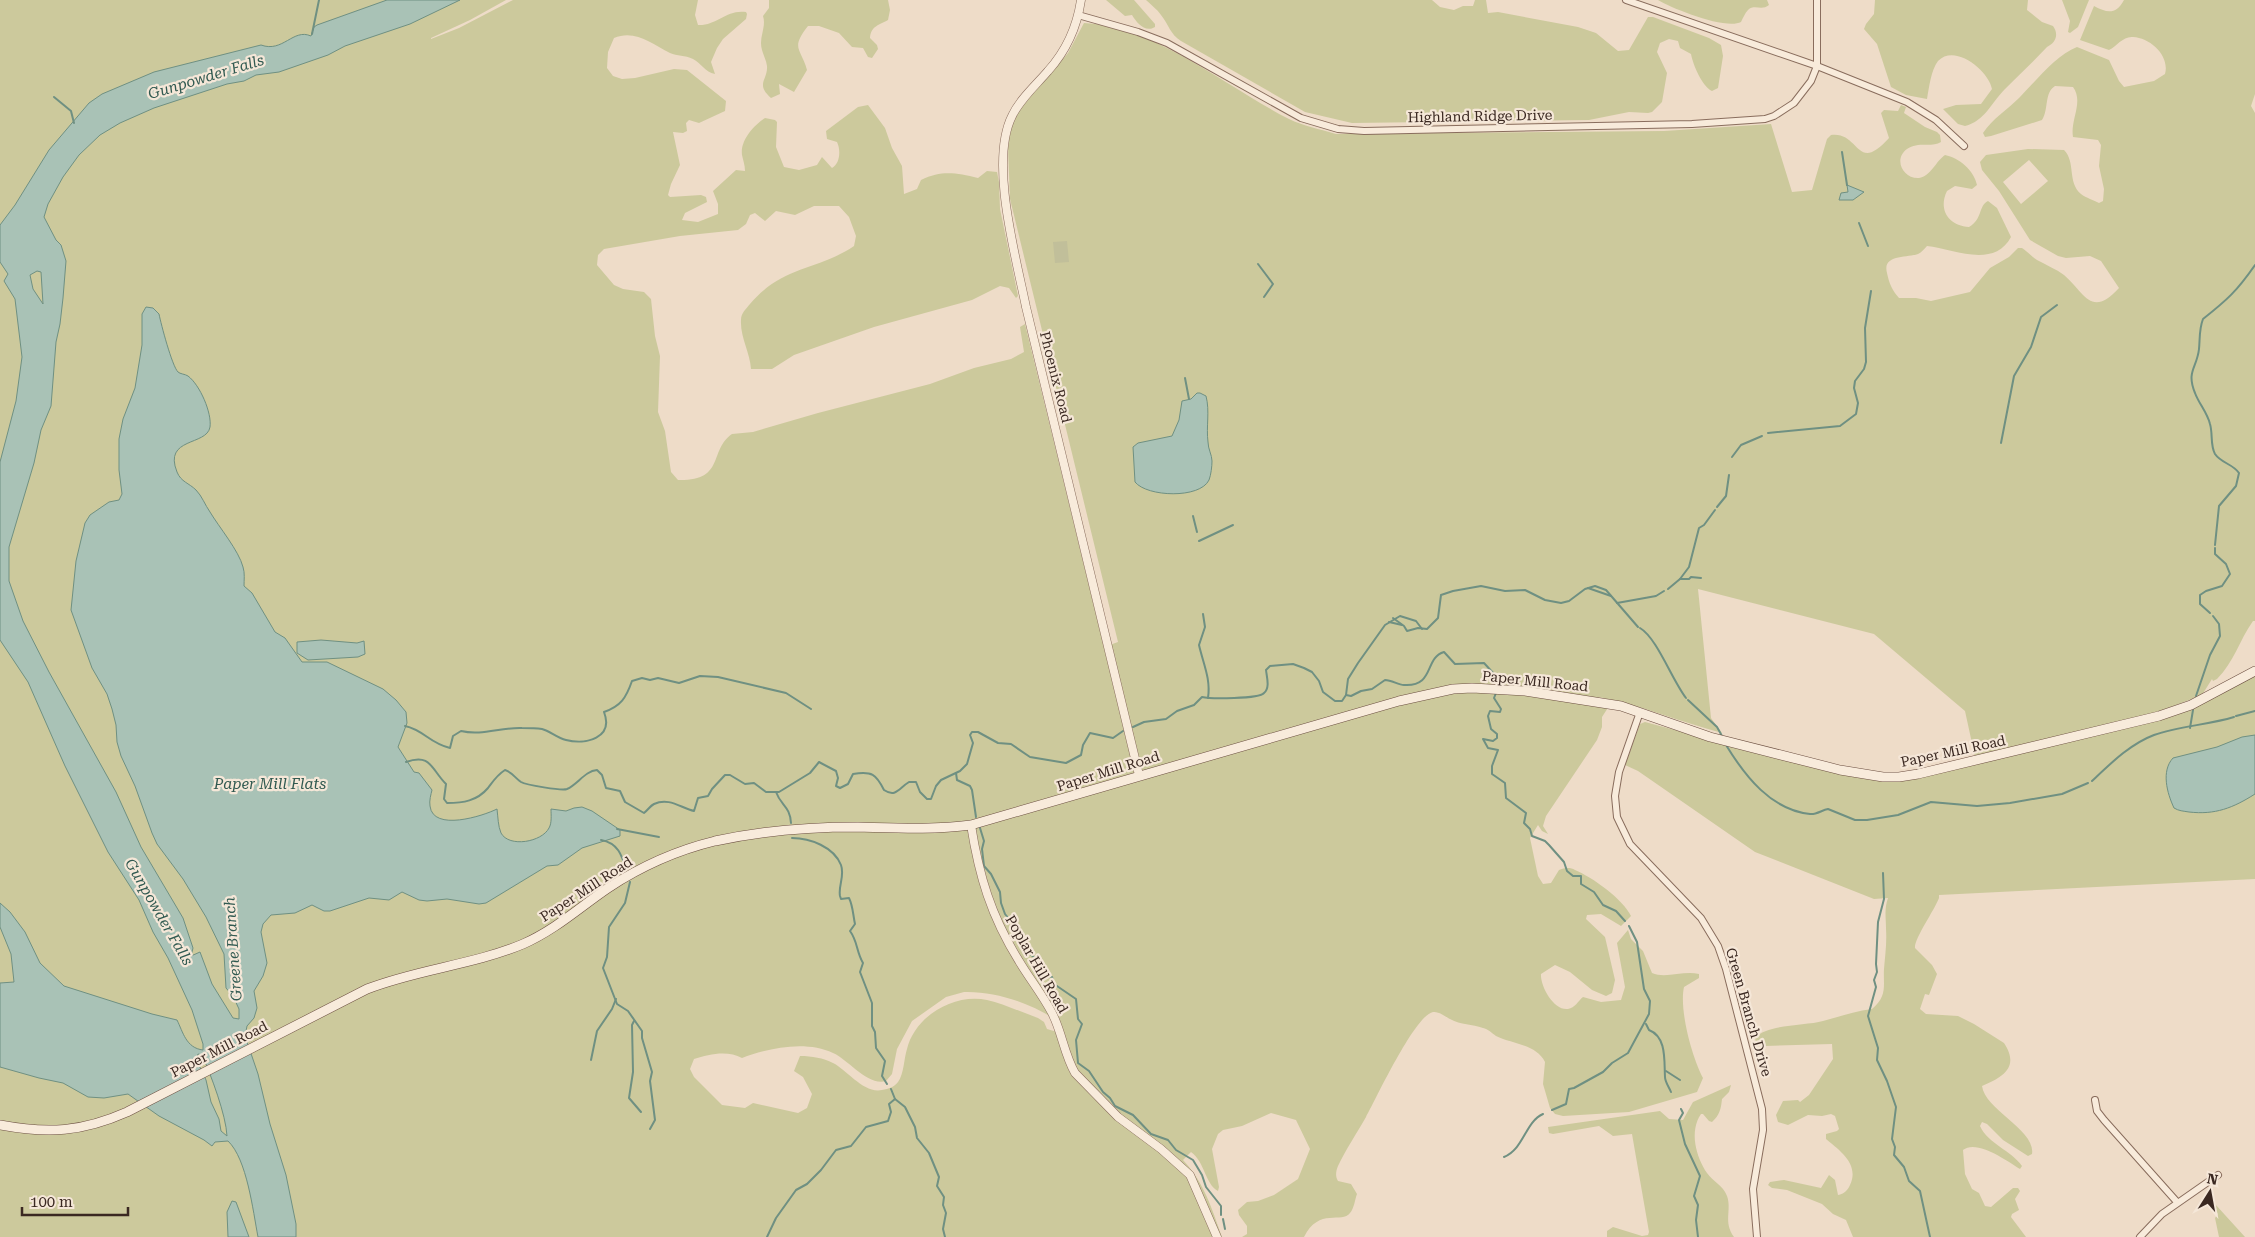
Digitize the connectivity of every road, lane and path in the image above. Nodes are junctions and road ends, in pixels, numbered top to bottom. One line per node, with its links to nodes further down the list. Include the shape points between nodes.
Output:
1 (1081, 0): 4 (street, Phoenix Road)
2 (1626, 0): 5 (street)
3 (1817, 0): 5 (street, Highland Ridge Drive)
4 (1078, 15): 5 (street, Highland Ridge Drive, via 1168,43 1302,118 1338,129 1364,131 1752,120 1774,116 1794,103 1806,89); 9 (street, Phoenix Road, via 1064,50 1012,115 1004,148 1004,184 1010,229 1031,326)
5 (1817, 66): 6 (street, via 1925,111)
6 (1964, 146)
7 (2255, 670): 8 (main road, Paper Mill Road, via 2191,705 2160,716 1899,777 1840,770 1710,737)
8 (1640, 712): 9 (main road, Paper Mill Road, via 1605,703 1525,691 1452,689 1398,701); 16 (street, Green Branch Drive, via 1619,772 1615,796 1618,818 1630,844 1702,918 1722,954 1762,1109 1753,1188)
9 (1139, 775): 10 (main road, Paper Mill Road)
10 (972, 825): 12 (main road, Paper Mill Road, via 928,829 858,827 791,831 702,845 656,862 621,880 550,930 523,944 383,983 127,1112 90,1126 54,1131); 15 (street, Poplar Hill Road, via 983,887 1012,950 1045,999 1060,1029 1070,1065 1118,1117 1190,1175)
11 (2095, 1100): 14 (street, via 2097,1111 2104,1120)
12 (0, 1125)
13 (2218, 1175): 14 (street)
14 (2177, 1202): 17 (street)
15 (1218, 1237)
16 (1757, 1237)
17 (2140, 1237)

